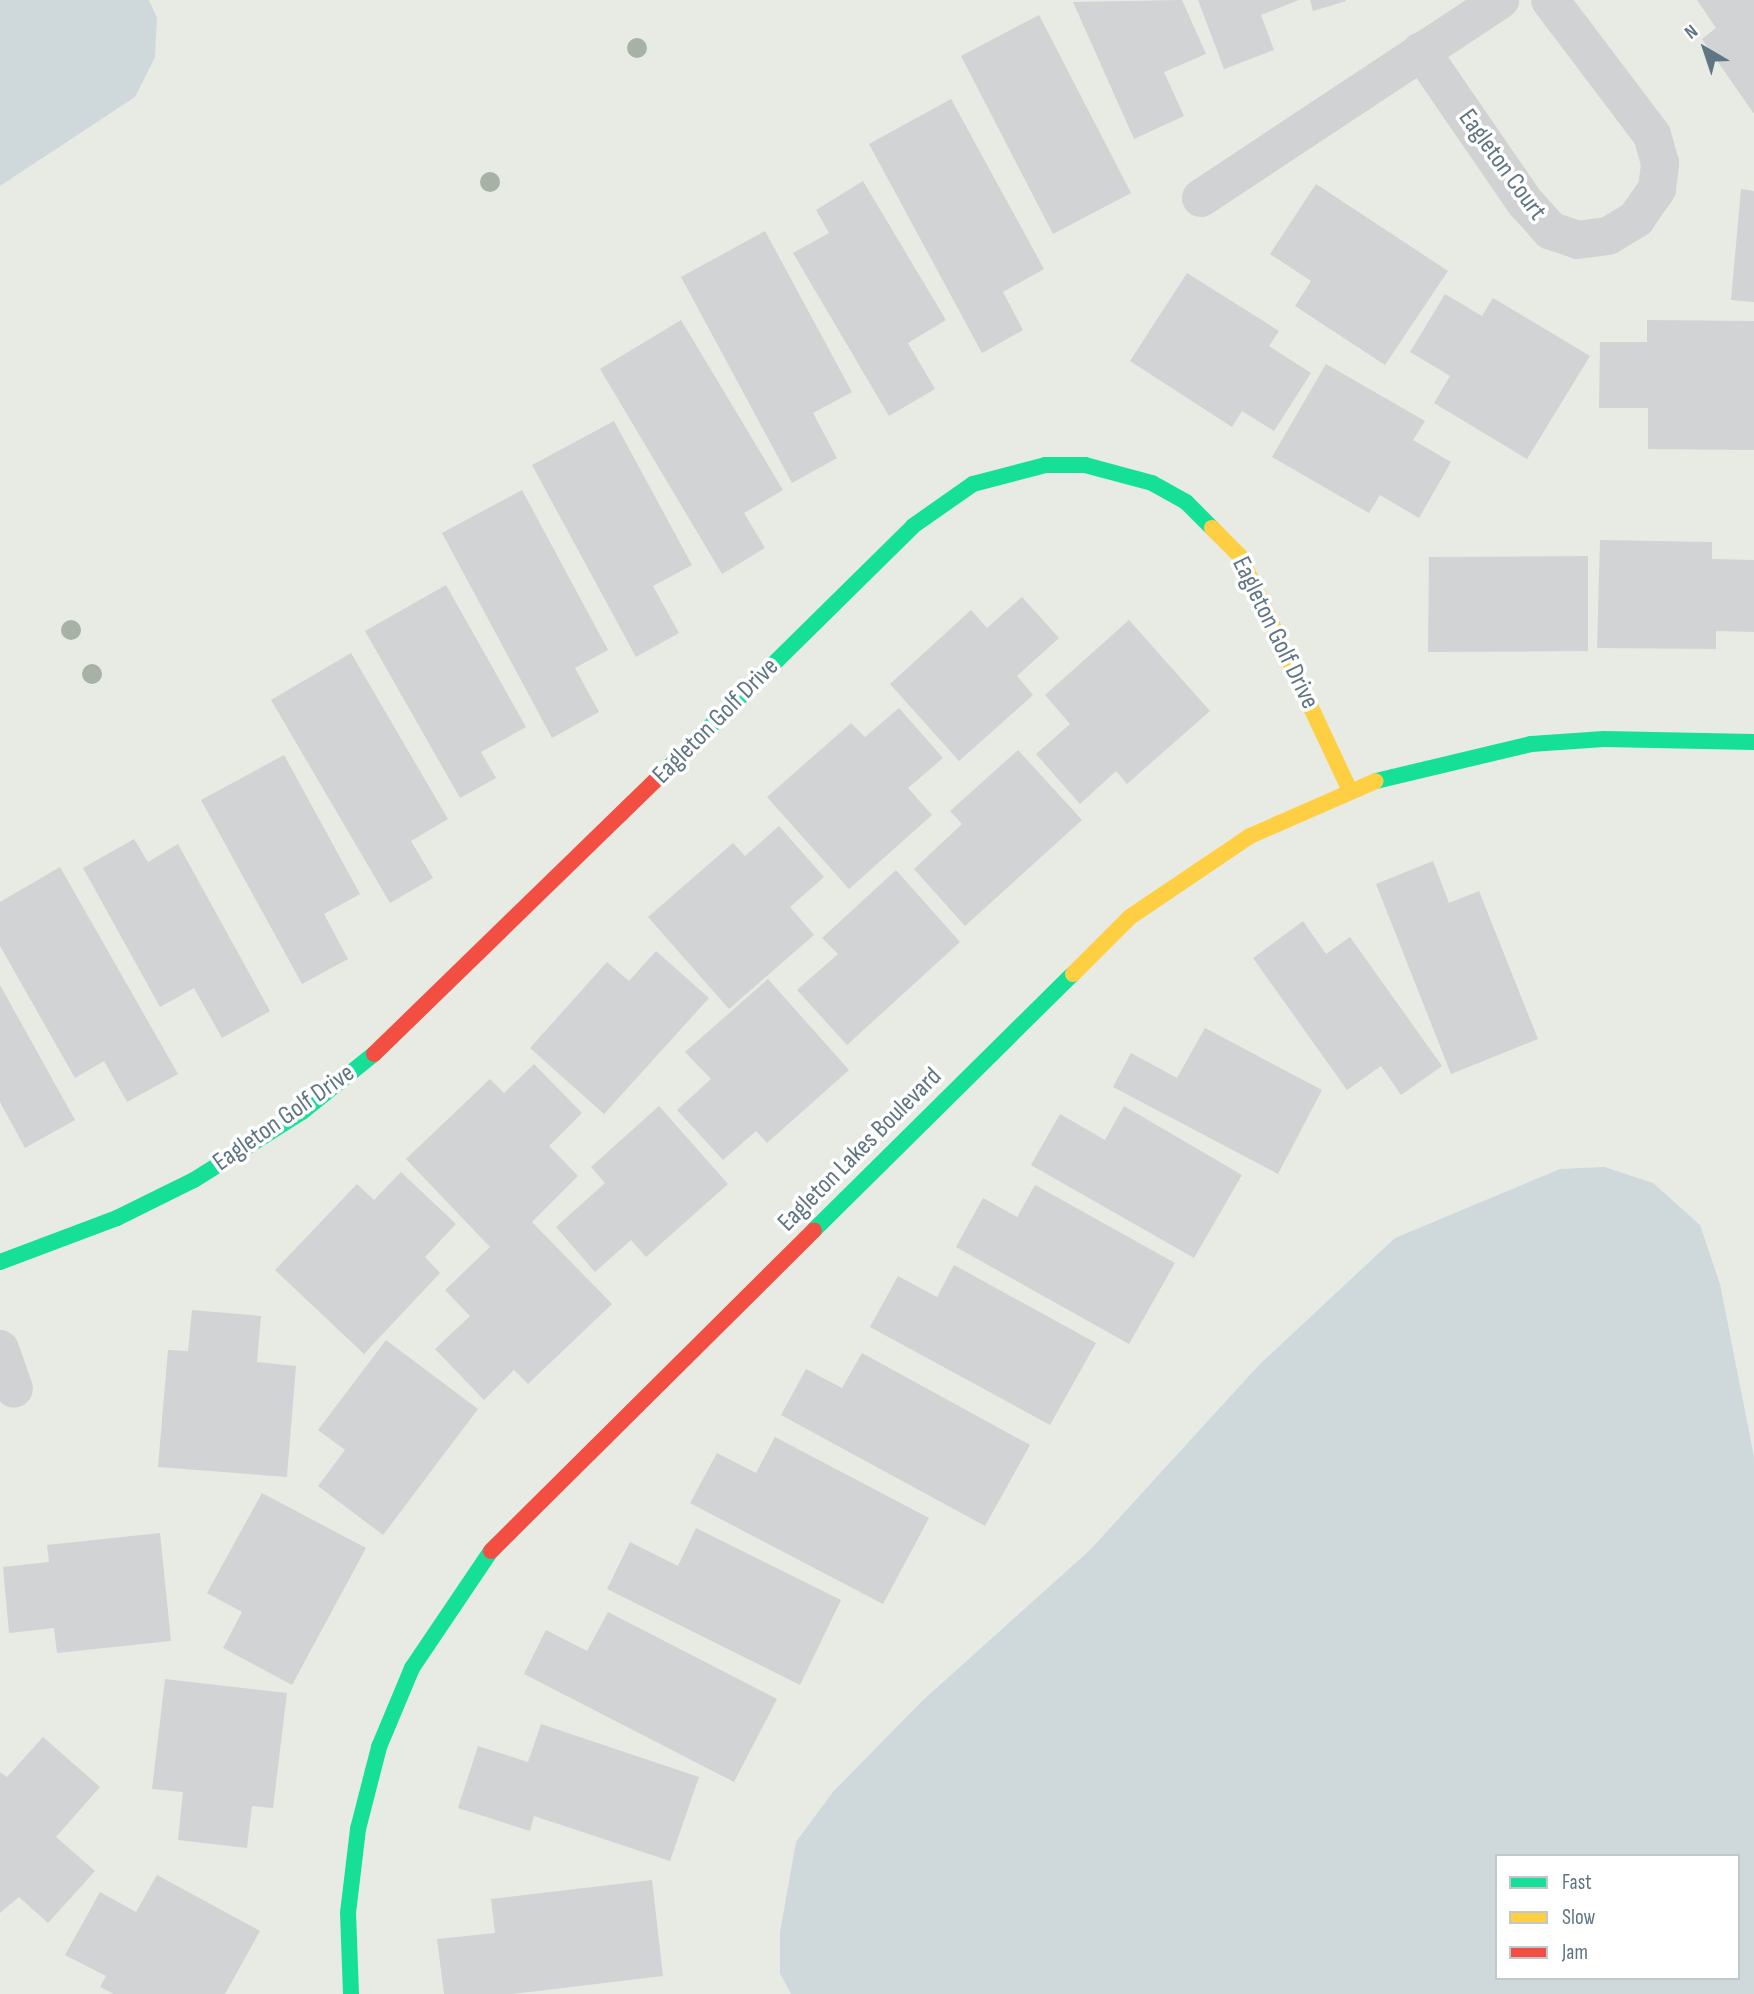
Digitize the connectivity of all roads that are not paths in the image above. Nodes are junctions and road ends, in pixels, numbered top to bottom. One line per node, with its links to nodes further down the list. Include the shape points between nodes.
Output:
1 (1500, 0): 3 (street)
2 (1550, 0): 3 (street, Eagleton Court, via 1652,135 1660,163 1657,189 1636,219 1608,236 1578,240 1551,231 1524,201)
3 (1421, 51): 4 (street)
4 (1201, 198)
5 (1754, 741): 6 (street, Eagleton Lakes Boulevard, via 1604,739 1531,744 1424,766)
6 (1349, 789): 7 (street, Eagleton Golf Drive, via 1246,567 1215,527 1186,502 1152,484 1085,465 1046,465 985,480 940,503 913,526 402,1031 302,1112 194,1180 117,1218); 10 (street, Eagleton Lakes Boulevard, via 1250,836 1130,918 495,1545 412,1668 379,1747 358,1829 348,1913)
7 (0, 1262)
8 (0, 1349): 9 (street)
9 (14, 1389)
10 (351, 1994)

